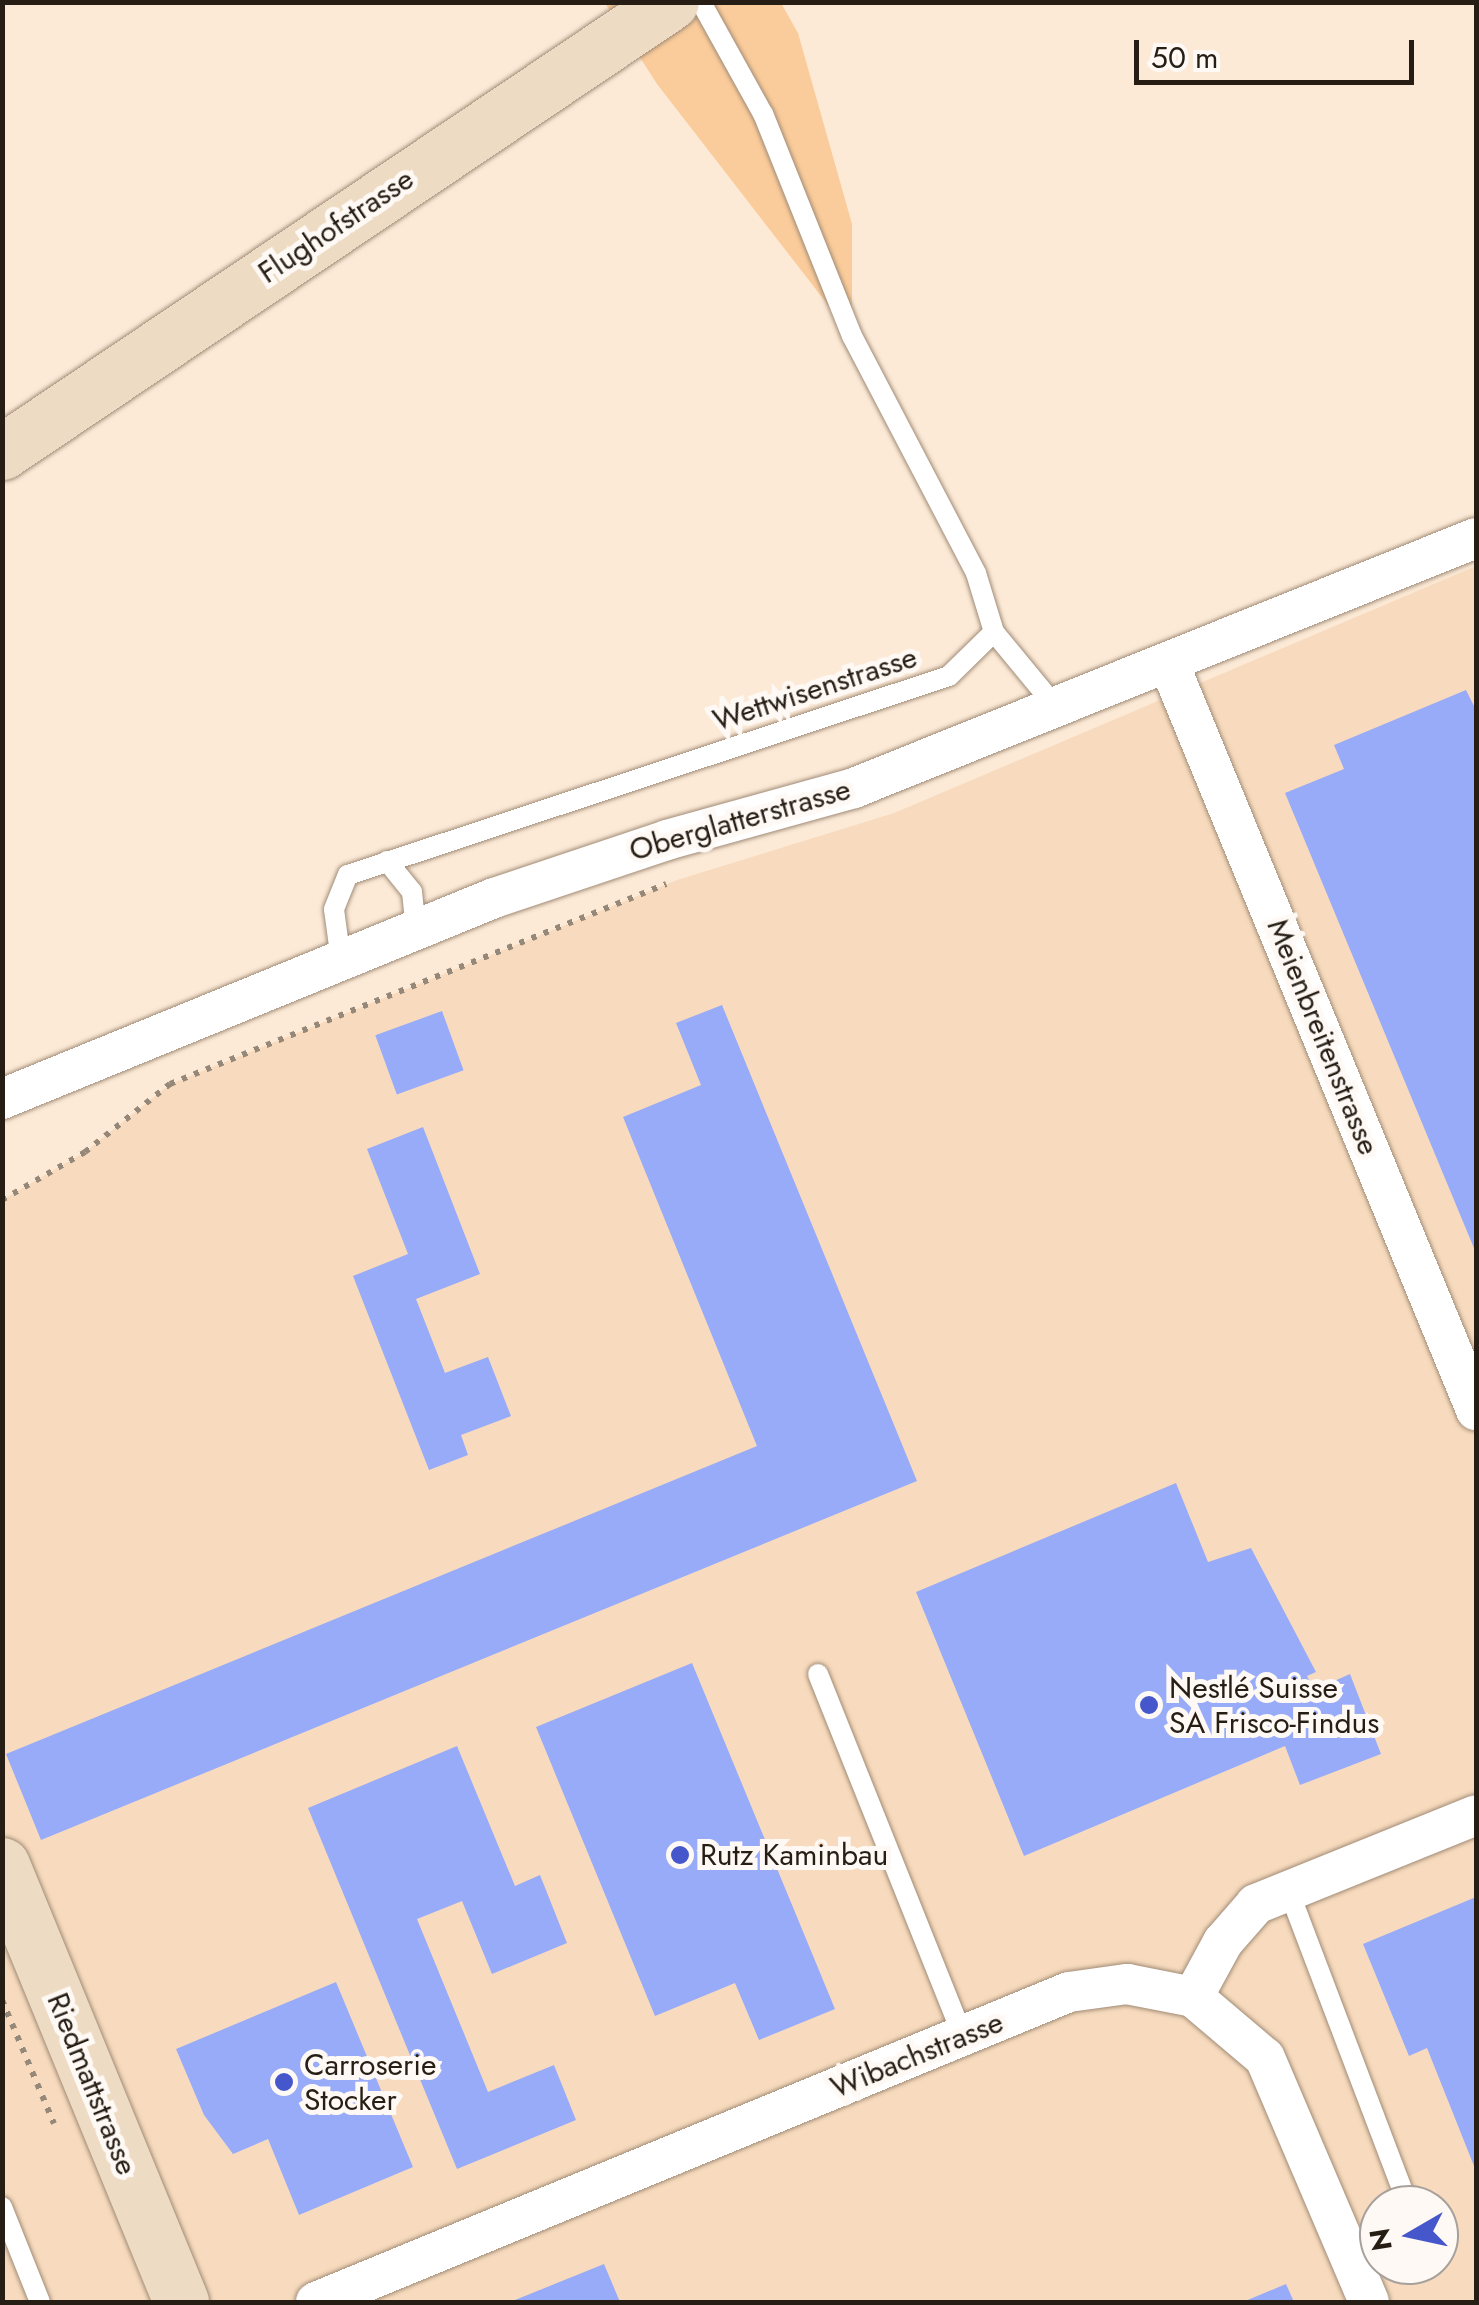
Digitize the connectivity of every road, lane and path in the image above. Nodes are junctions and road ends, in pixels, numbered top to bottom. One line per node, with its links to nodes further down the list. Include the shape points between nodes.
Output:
1 (671, 2): 3 (main road, Flughofstrasse)
2 (701, 2): 5 (lane, via 763,114 852,336 976,573)
3 (2, 452)
4 (1476, 538): 6 (street, Oberglatterstrasse)
5 (994, 632): 7 (lane); 8 (lane, Wettwisenstrasse, via 949,676)
6 (1170, 664): 7 (street, Oberglatterstrasse); 14 (street, Meienbreitenstrasse)
7 (1054, 706): 10 (street, Oberglatterstrasse, via 854,788 667,840)
8 (387, 860): 10 (lane, via 412,892); 11 (lane, Wettwisenstrasse, via 348,875 334,910)
9 (677, 880): 13 (path, via 170,1084 84,1152)
10 (416, 931): 11 (street, Oberglatterstrasse)
11 (341, 961): 12 (street, Oberglatterstrasse)
12 (2, 1099)
13 (2, 1200)
14 (1476, 1410)
15 (818, 1674): 20 (lane)
16 (1476, 1816): 18 (street)
17 (2, 1865): 24 (main road, Riedmattstrasse)
18 (1288, 1889): 19 (street, via 1256,1904 1223,1942); 21 (lane)
19 (1193, 1997): 20 (street, Wibachstrasse, via 1127,1984 1070,1992); 26 (street, Wibachstrasse, via 1265,2058)
20 (962, 2036): 25 (street, Wibachstrasse)
21 (1400, 2185)
22 (2, 2207): 23 (lane)
23 (40, 2302)
24 (182, 2302)
25 (316, 2302)
26 (1369, 2302)

